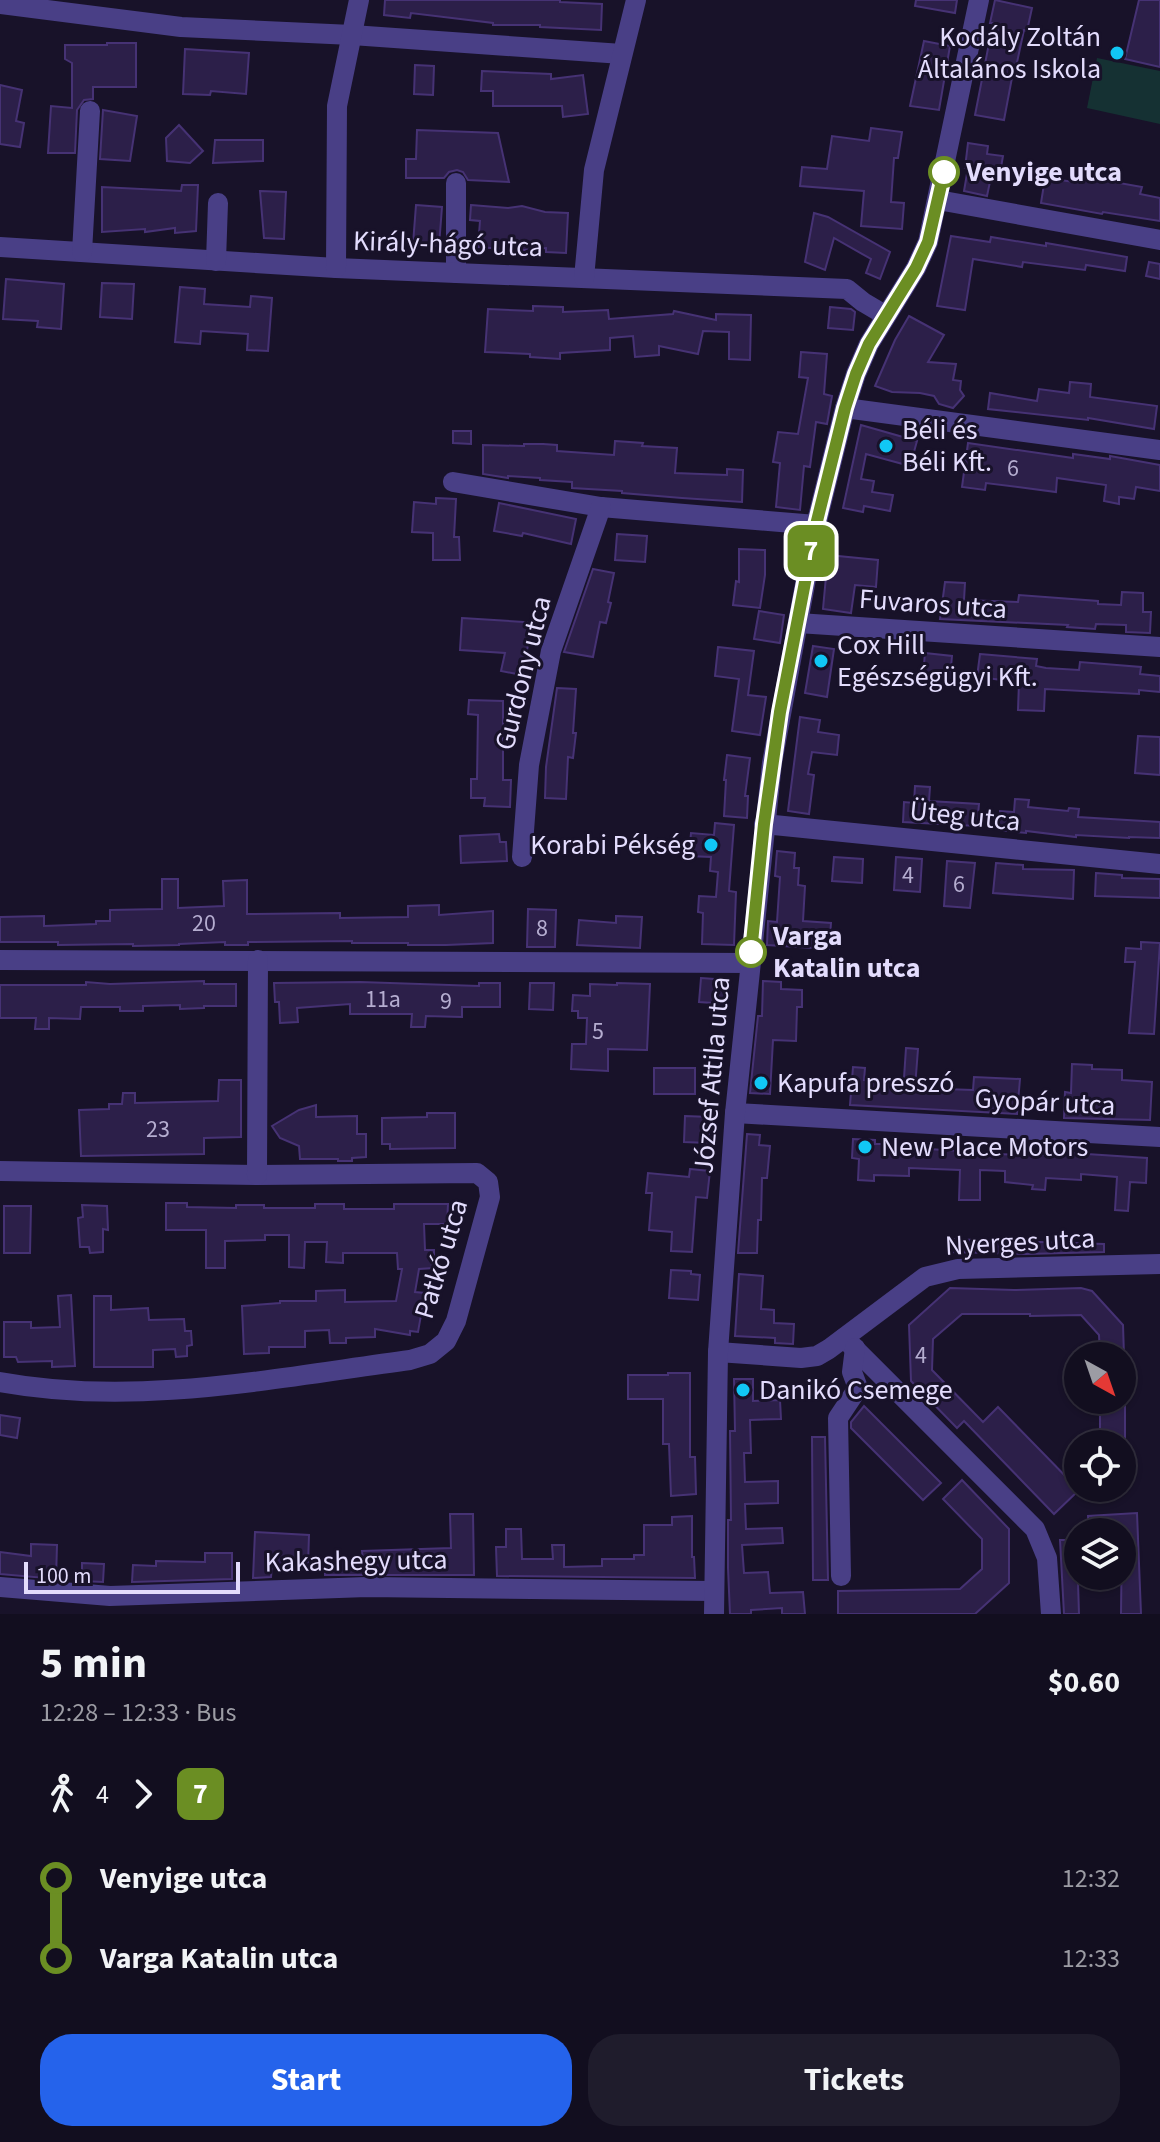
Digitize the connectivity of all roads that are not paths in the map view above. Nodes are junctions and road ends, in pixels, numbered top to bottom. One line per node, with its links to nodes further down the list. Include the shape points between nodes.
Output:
1 (359, 0): 5 (street)
2 (636, 0): 6 (street)
3 (979, 0): 9 (street, József Attila utca)
4 (0, 4): 5 (street, via 181,27)
5 (352, 35): 6 (street); 15 (street, via 337,106)
6 (622, 54): 17 (street, via 594,170)
7 (90, 111): 13 (street)
8 (456, 183): 16 (street)
9 (938, 200): 11 (street); 18 (street, József Attila utca, via 928,242)
10 (218, 203): 14 (street)
11 (1160, 240)
12 (0, 247): 13 (street, Király-hágó utca)
13 (82, 252): 14 (street, Király-hágó utca)
14 (216, 261): 15 (street, Király-hágó utca)
15 (336, 268): 16 (street, Király-hágó utca)
16 (456, 273): 17 (street, Király-hágó utca)
17 (584, 278): 18 (street, Király-hágó utca, via 847,289)
18 (885, 315): 19 (street, József Attila utca)
19 (845, 408): 20 (street); 23 (street, József Attila utca)
20 (1160, 450)
21 (453, 482): 22 (street)
22 (601, 507): 23 (street); 27 (street, Gurdony utca, via 551,651 529,765)
23 (816, 525): 24 (street, József Attila utca)
24 (798, 623): 25 (street, Fuvaros utca); 26 (street, József Attila utca)
25 (1160, 647)
26 (764, 824): 28 (street, Üteg utca); 31 (street, József Attila utca)
27 (522, 857)
28 (1160, 864)
29 (0, 960): 30 (street)
30 (258, 960): 31 (street); 35 (street)
31 (750, 963): 32 (street, József Attila utca)
32 (735, 1113): 33 (street, Gyopár utca); 38 (street, József Attila utca)
33 (1160, 1137)
34 (0, 1171): 35 (street, Patkó utca)
35 (257, 1175): 39 (street, Patkó utca, via 477,1173 488,1182 490,1197 446,1341 430,1354 410,1360 202,1388 115,1392)
36 (1160, 1264): 37 (street, Nyerges utca, via 958,1269 925,1277)
37 (849, 1343): 38 (street, Nyerges utca, via 801,1358); 40 (street, via 858,1388 838,1418); 44 (street, via 1035,1529 1047,1558)
38 (718, 1352): 42 (street, József Attila utca)
39 (0, 1382)
40 (841, 1576)
41 (0, 1587): 42 (street, Kakashegy utca, via 110,1596 367,1587)
42 (713, 1591): 43 (street, József Attila utca)
43 (714, 1614)
44 (1051, 1614)

